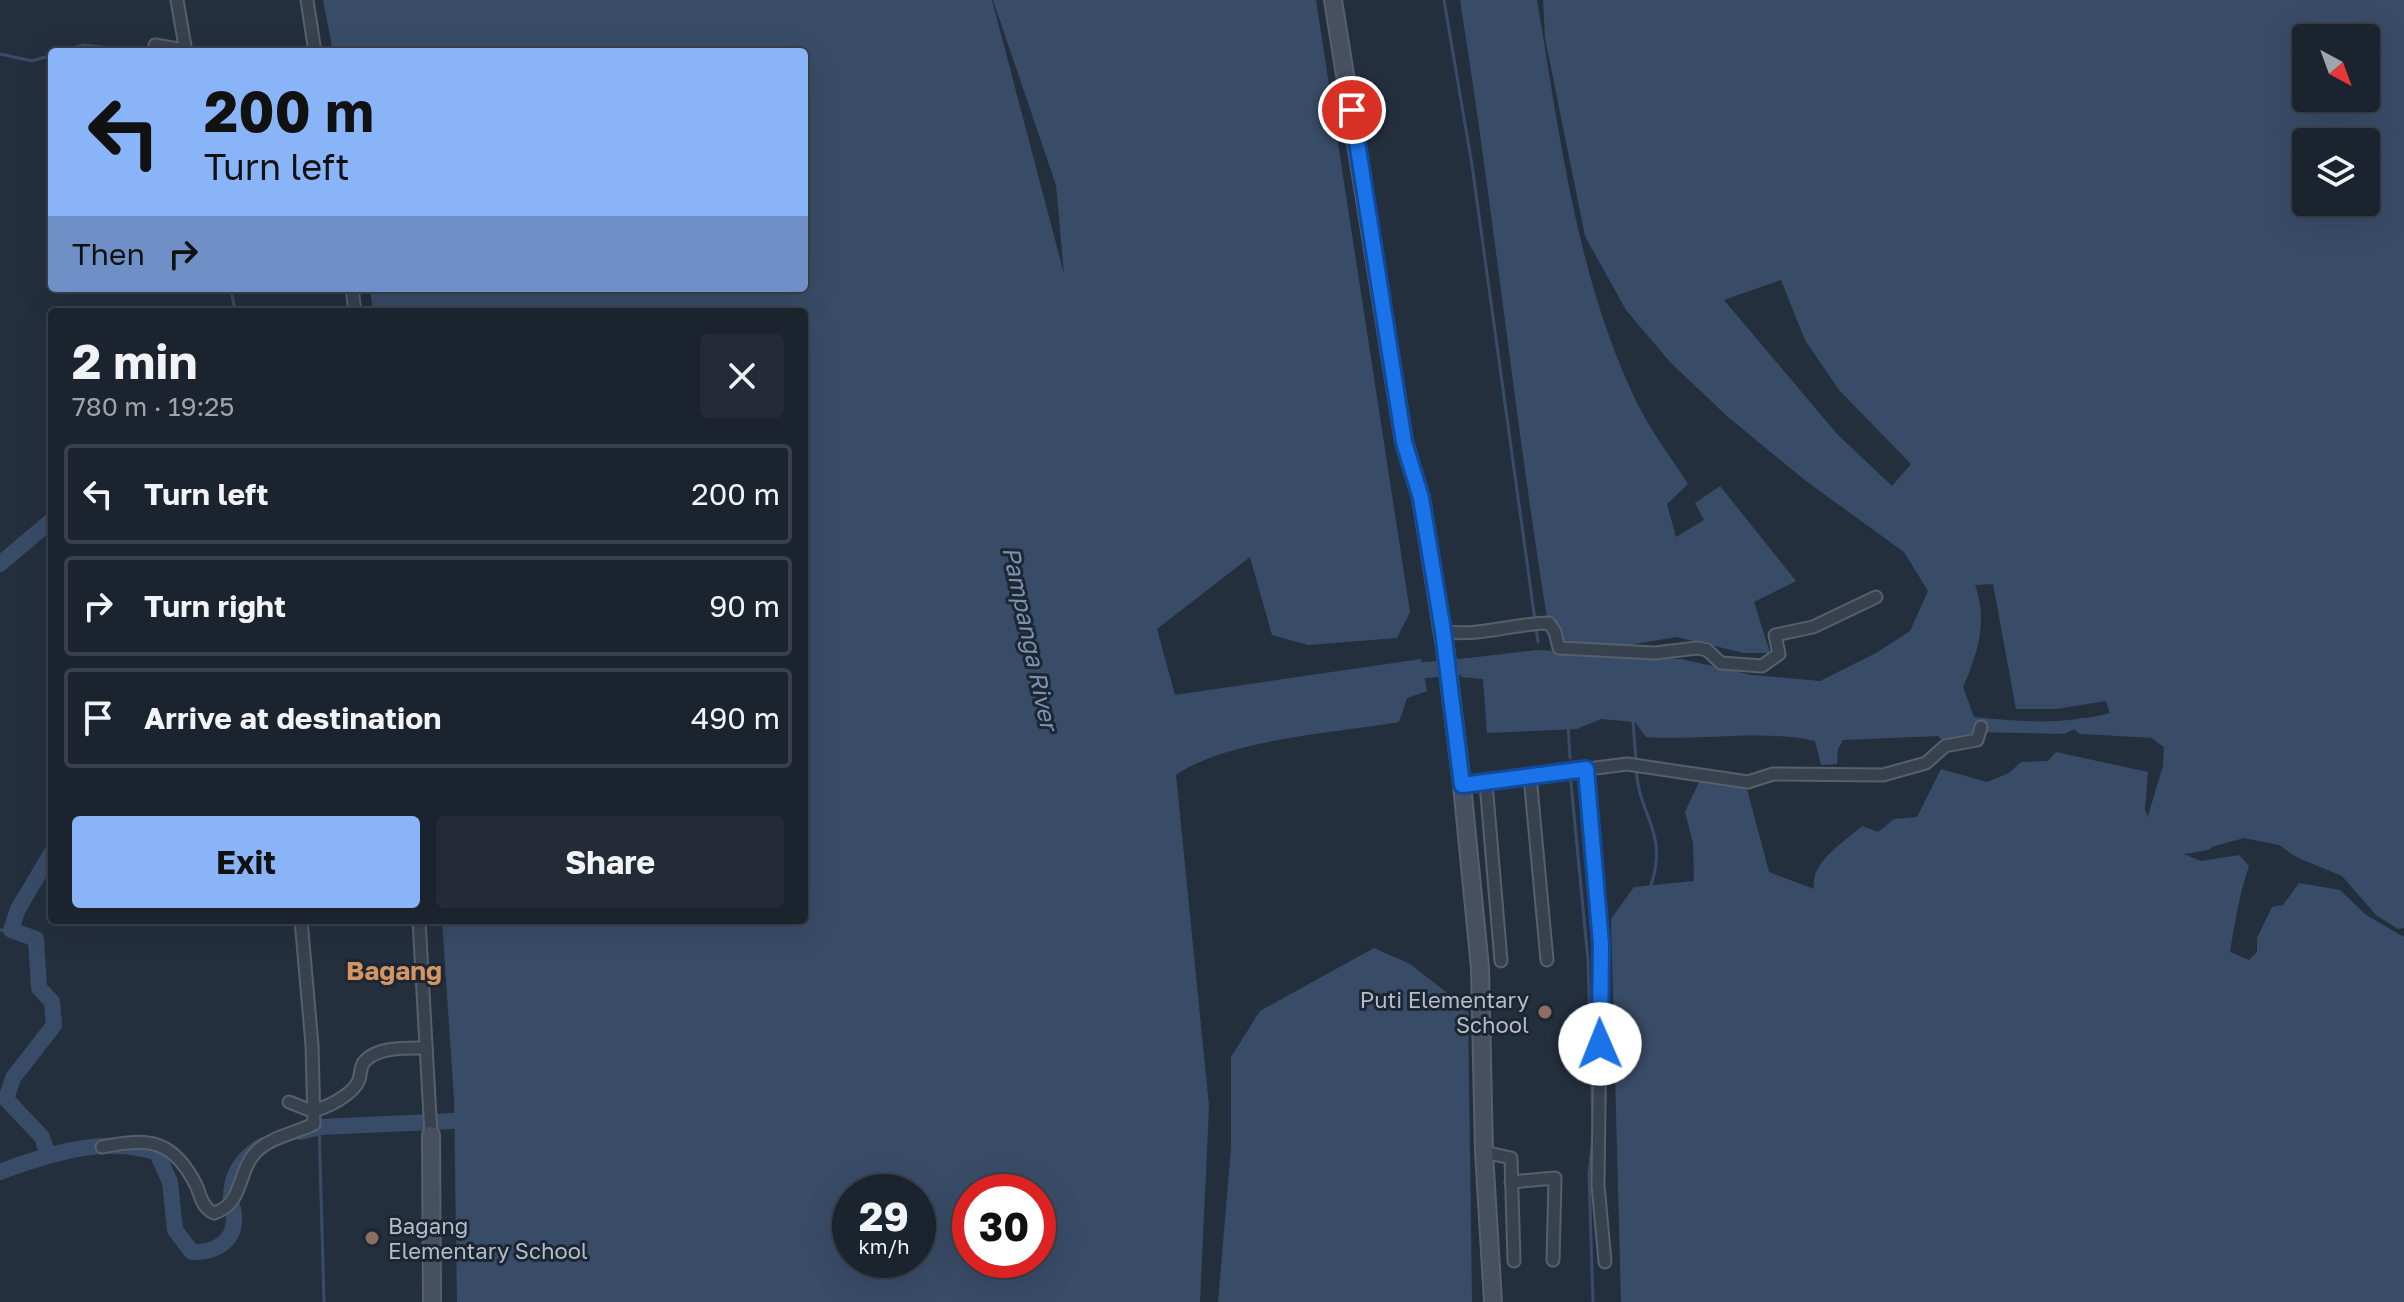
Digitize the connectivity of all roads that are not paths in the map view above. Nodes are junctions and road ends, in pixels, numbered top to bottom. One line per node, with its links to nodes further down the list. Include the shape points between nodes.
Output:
1 (177, 0): 6 (street, via 185,46)
2 (307, 0): 7 (street)
3 (1333, 0): 9 (street, via 1404,442 1421,498)
4 (155, 45): 5 (street)
5 (172, 48)
6 (180, 48)
7 (314, 48)
8 (1876, 597): 9 (street, via 1813,627 1775,635 1779,654 1762,666 1721,663 1697,648 1655,653 1559,648 1549,623)
9 (1444, 639): 14 (street)
10 (1981, 731): 11 (street, via 1977,740 1940,748 1926,763 1883,775 1773,774 1748,782 1651,765)
11 (1586, 769): 12 (street); 28 (street, via 1601,944 1598,1185)
12 (1530, 776): 13 (street); 17 (street)
13 (1486, 783): 14 (street); 18 (street)
14 (1462, 785): 24 (street, via 1480,968)
15 (301, 924): 21 (street)
16 (419, 924): 19 (street)
17 (1547, 960)
18 (1501, 961)
19 (426, 1048): 21 (street, via 401,1048 372,1057 363,1063 355,1087); 22 (street)
20 (289, 1102): 21 (street)
21 (315, 1111): 23 (street, via 314,1124 254,1153 236,1198 214,1213 206,1209 185,1166 168,1148 143,1141)
22 (431, 1135): 29 (street)
23 (102, 1147)
24 (1484, 1152): 25 (street, via 1511,1158); 30 (street)
25 (1511, 1182): 26 (street, via 1555,1178); 27 (street)
26 (1553, 1260)
27 (1514, 1261)
28 (1605, 1262)
29 (432, 1302)
30 (1493, 1302)

